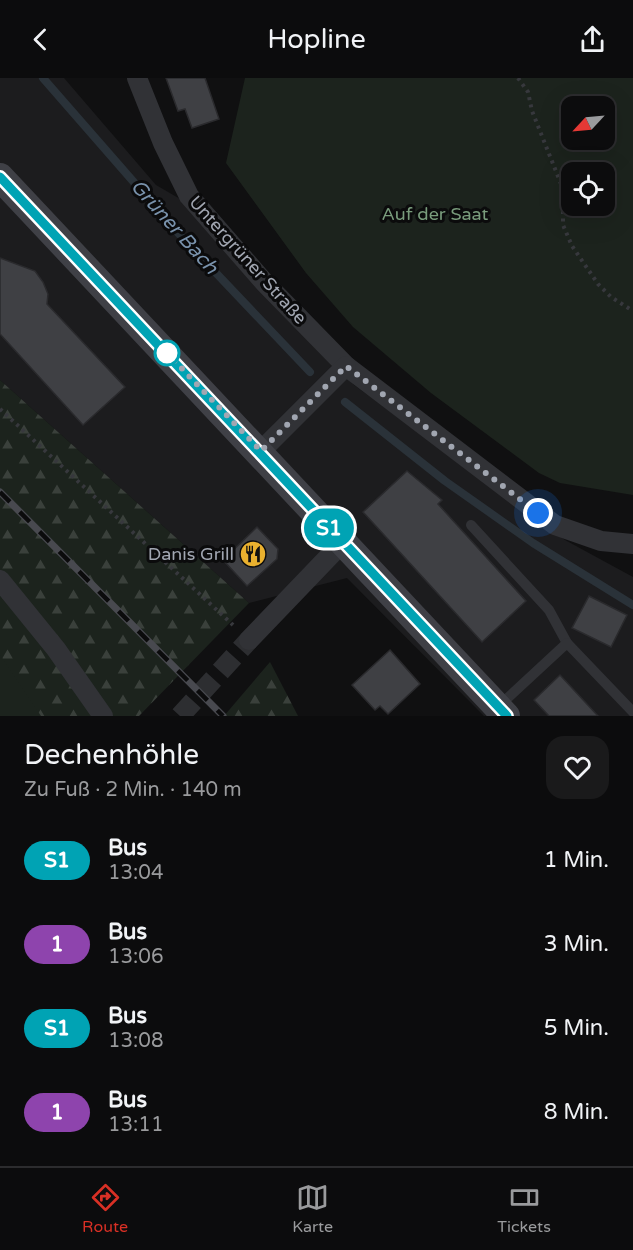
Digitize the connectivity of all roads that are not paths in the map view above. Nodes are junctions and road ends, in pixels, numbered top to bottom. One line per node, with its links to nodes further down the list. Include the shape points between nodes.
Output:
1 (137, 78): 3 (street, Untergrüner Straße, via 189,196 264,282)
2 (0, 177): 4 (main road)
3 (346, 366): 4 (street); 7 (street, Untergrüner Straße, via 555,525 601,541)
4 (261, 451): 6 (main road)
5 (471, 525): 10 (lane, via 549,610)
6 (342, 543): 9 (street); 11 (main road)
7 (633, 544)
8 (0, 580): 13 (street)
9 (249, 640)
10 (567, 643): 11 (lane); 12 (lane)
11 (502, 711)
12 (633, 712)
13 (103, 716)

